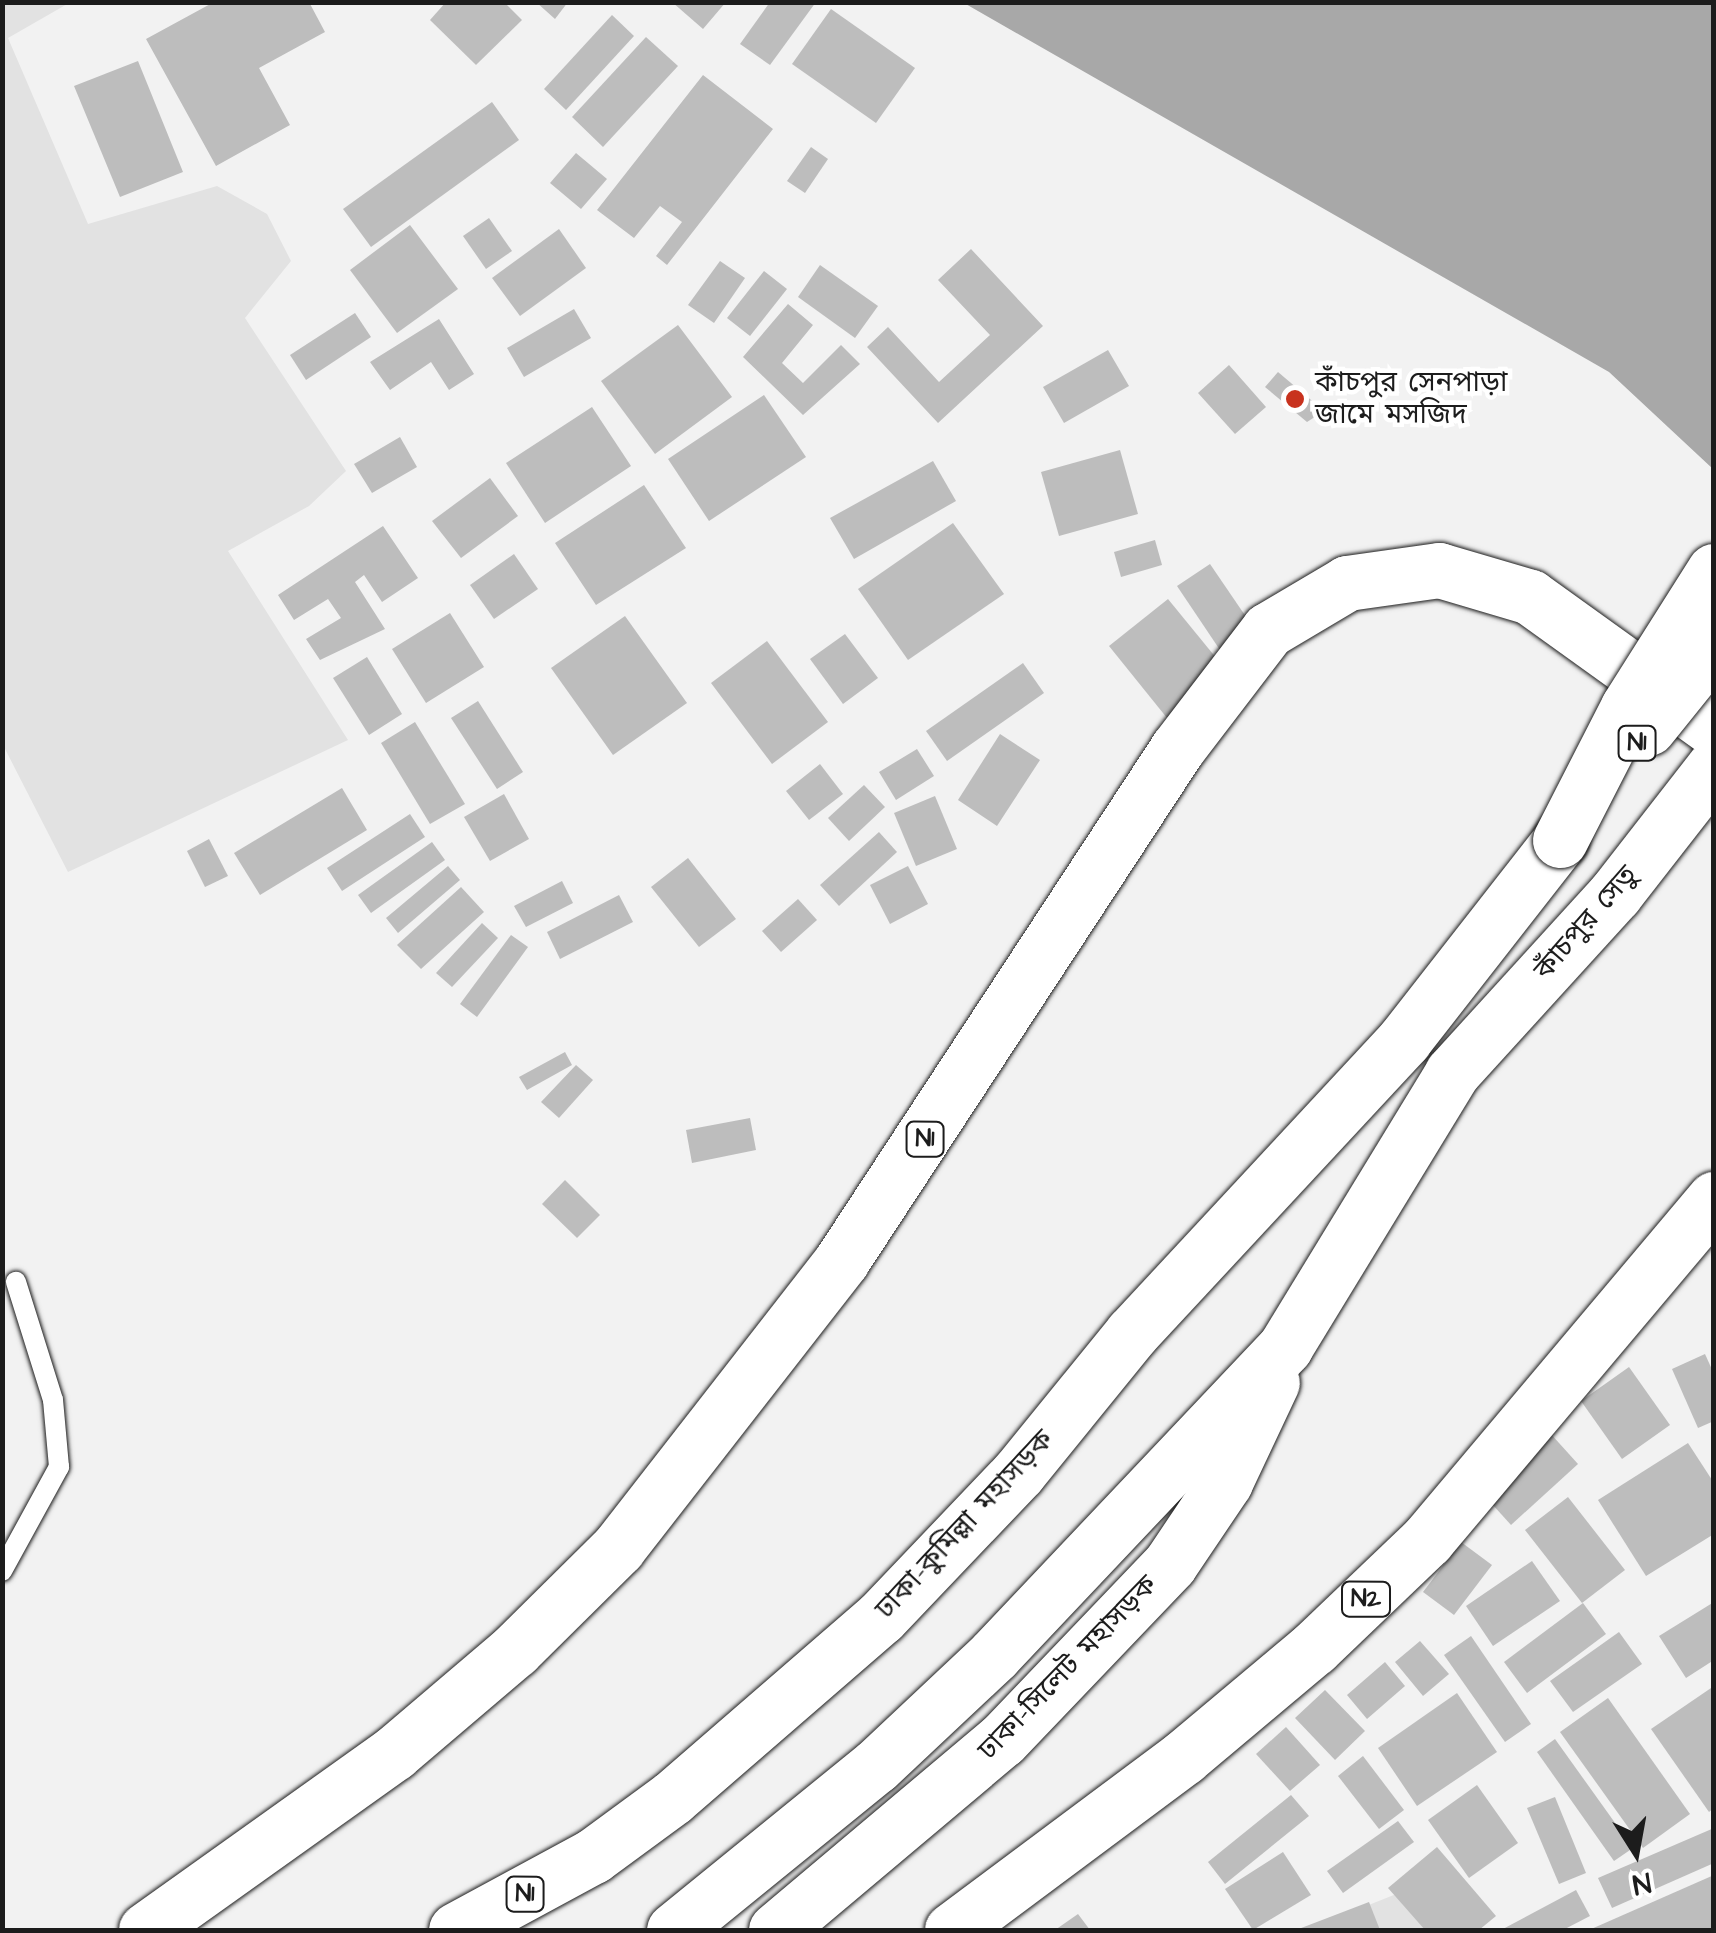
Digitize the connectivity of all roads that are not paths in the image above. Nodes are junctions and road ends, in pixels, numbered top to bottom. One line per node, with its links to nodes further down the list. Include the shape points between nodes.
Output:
1 (1714, 570): 5 (highway, bridge, via 1636,693)
2 (1714, 646): 5 (highway, N1, bridge)
3 (1714, 729): 11 (highway, N1, via 1530,597 1439,570 1347,583 1268,630 1177,749 842,1260 618,1548 514,1650 394,1753)
4 (1714, 767): 8 (highway, কাঁচপুর সেতু, via 1615,894 1452,1073)
5 (1560, 840): 10 (highway, ঢাকা–কুমিল্লা মহাসড়ক / N1, via 1404,1040 1132,1333 1020,1472 930,1568 736,1744)
6 (1714, 1198): 16 (highway, N2, via 1427,1540 1314,1648 1184,1756)
7 (16, 1282): 9 (lane, via 53,1400 59,1467)
8 (1286, 1347): 14 (highway, via 994,1655 876,1766); 15 (highway, ঢাকা-সিলেট মহাসড়ক, via 1256,1428 1170,1564 1002,1740)
9 (2, 1571)
10 (593, 1856): 12 (highway, ঢাকা–কুমিল্লা মহাসড়ক / N1); 13 (highway)
11 (146, 1930)
12 (456, 1930)
13 (524, 1930)
14 (674, 1930)
15 (776, 1930)
16 (952, 1930)

